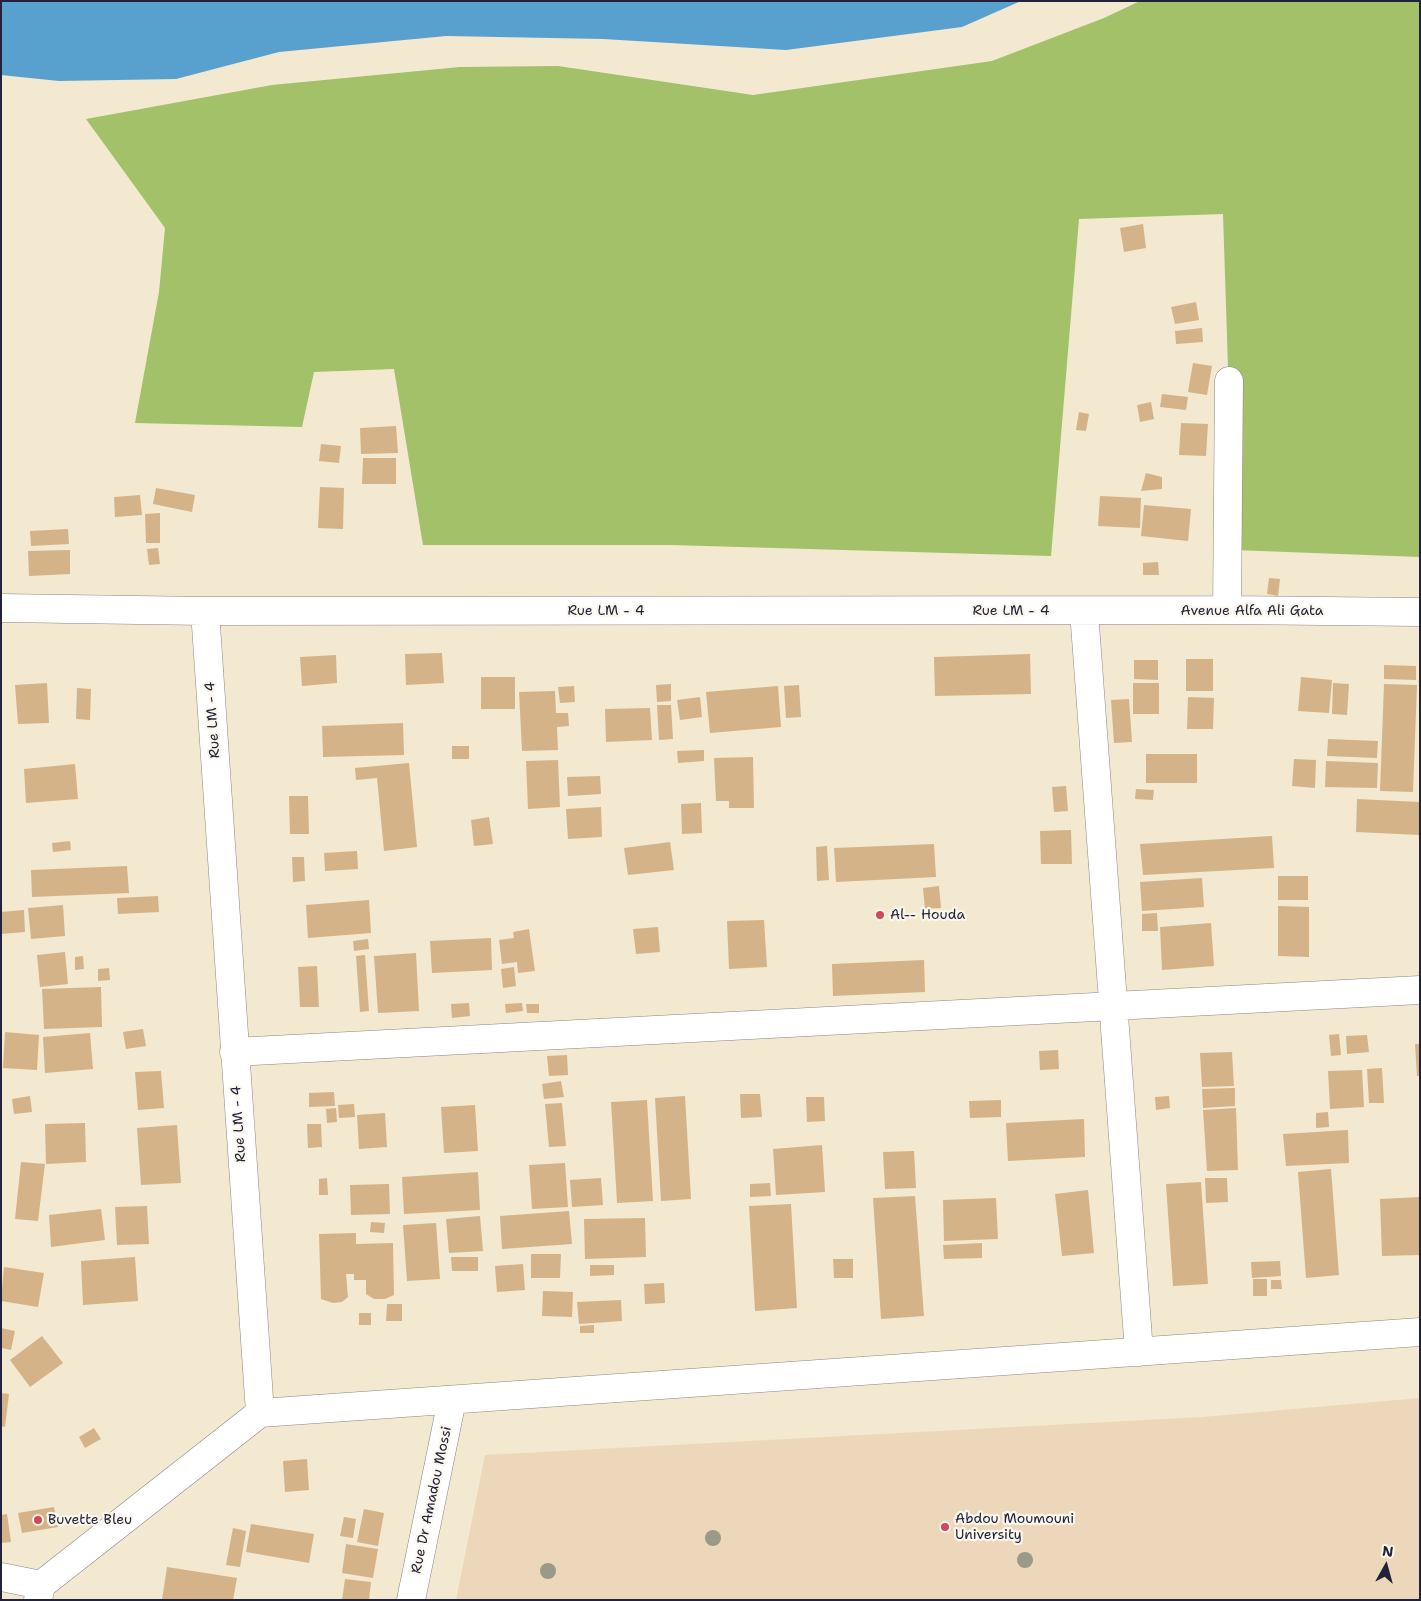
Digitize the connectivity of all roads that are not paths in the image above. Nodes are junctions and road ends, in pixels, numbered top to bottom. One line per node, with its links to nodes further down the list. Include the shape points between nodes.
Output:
1 (1228, 381): 4 (street)
2 (1, 608): 3 (street)
3 (206, 610): 5 (street, Rue LM - 4); 9 (street, Rue LM - 4)
4 (1227, 610): 5 (street, Avenue Alfa Ali Gata); 6 (street, Avenue Alfa Ali Gata)
5 (1084, 611): 8 (street)
6 (1420, 612)
7 (1420, 990): 8 (street)
8 (1113, 1006): 9 (street); 11 (street)
9 (234, 1052): 13 (street, Rue LM - 4)
10 (1420, 1332): 11 (street)
11 (1139, 1352): 12 (street)
12 (452, 1400): 13 (street); 16 (street, Rue Dr Amadou Mossi)
13 (260, 1413): 15 (street)
14 (1, 1577): 15 (street)
15 (40, 1592)
16 (411, 1600)

